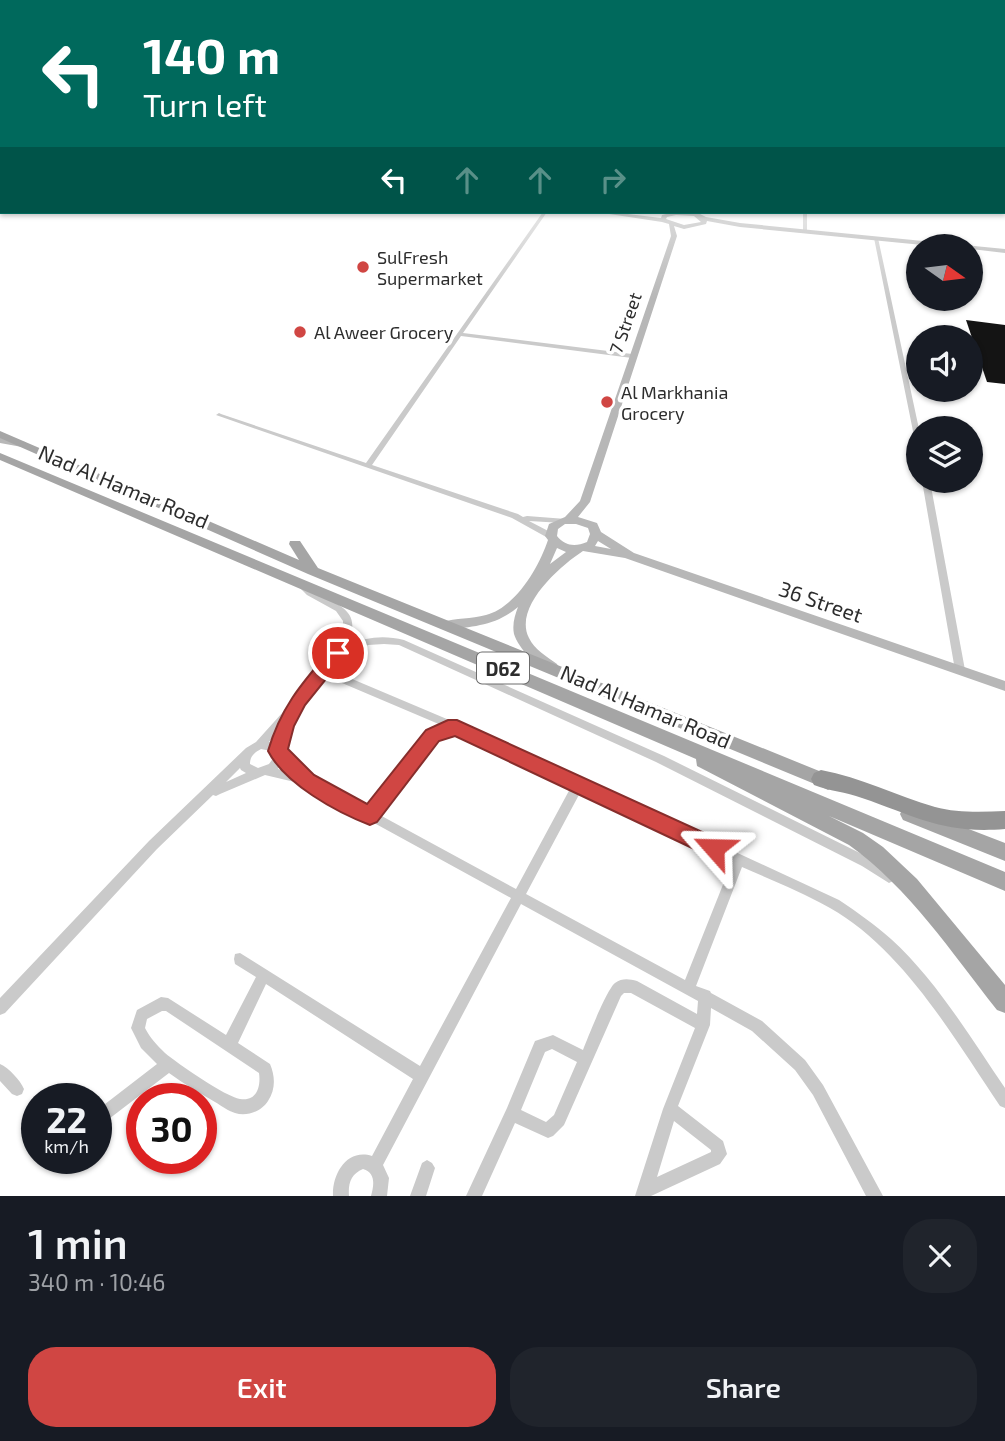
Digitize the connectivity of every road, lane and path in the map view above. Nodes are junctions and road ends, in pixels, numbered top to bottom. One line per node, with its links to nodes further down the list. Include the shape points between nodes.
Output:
1 (544, 214): 16 (street)
2 (620, 214): 6 (street)
3 (673, 214): 6 (street)
4 (694, 214): 7 (street)
5 (805, 214): 10 (street)
6 (665, 218): 8 (street)
7 (702, 222): 9 (street); 10 (street)
8 (671, 225): 9 (street); 11 (street)
9 (690, 227): 11 (street)
10 (805, 231): 12 (street)
11 (674, 236): 17 (street, 7 Street)
12 (876, 238): 13 (street); 19 (street)
13 (906, 241)
14 (984, 249): 15 (street)
15 (1005, 251)
16 (459, 334): 17 (street); 25 (street)
17 (632, 356): 28 (street, 7 Street)
18 (219, 415): 25 (street)
19 (913, 416)
20 (0, 434): 22 (main road, Nad Al Hamar Road / D62)
21 (0, 440): 22 (street)
22 (22, 444): 26 (main road, Nad Al Hamar Road / D62)
23 (0, 446): 26 (main road, via 62,471)
24 (0, 456): 37 (main road, Nad Al Hamar Road / D62)
25 (369, 464): 29 (street)
26 (90, 472): 36 (main road, Nad Al Hamar Road / D62)
27 (928, 493): 40 (street)
28 (585, 502): 30 (street, 7 Street); 31 (street)
29 (515, 516): 30 (street); 32 (street)
30 (566, 520): 31 (street, 36 Street); 32 (street, 7 Street, via 553,527)
31 (594, 530): 34 (street, via 595,540); 35 (street, 36 Street)
32 (552, 538): 34 (street, 36 Street, via 564,548); 38 (street, 7 Street, via 543,570 511,607 486,620)
33 (295, 544): 36 (main road)
34 (582, 548): 35 (street, 36 Street); 41 (street, via 549,571 519,623 530,650)
35 (630, 556): 40 (street, 36 Street)
36 (313, 570): 38 (main road, Nad Al Hamar Road / D62)
37 (299, 583): 39 (street, via 346,617 347,636); 46 (main road, Nad Al Hamar Road / D62)
38 (446, 625): 41 (main road, Nad Al Hamar Road / D62)
39 (338, 653): 44 (street); 63 (street, via 365,641 401,642 660,758 879,870)
40 (960, 670): 43 (street, 36 Street)
41 (557, 673): 53 (main road, Nad Al Hamar Road / D62)
42 (345, 680): 45 (street)
43 (1003, 685)
44 (298, 700): 49 (street); 50 (street)
45 (422, 714): 47 (street); 48 (street)
46 (638, 724): 61 (main road, Nad Al Hamar Road / D62); 63 (main road, via 866,846 910,886)
47 (457, 728): 48 (street); 55 (street)
48 (432, 735): 57 (street)
49 (260, 745): 50 (street, via 271,744); 51 (street)
50 (278, 751): 52 (street, via 277,762); 54 (street)
51 (246, 755): 52 (street, via 246,767); 56 (street)
52 (262, 772): 54 (street); 56 (street)
53 (821, 779): 58 (highway, via 858,787 936,816); 59 (main road, Nad Al Hamar Road / D62)
54 (307, 781): 57 (street)
55 (578, 785): 60 (street); 62 (street)
56 (202, 799): 69 (street)
57 (370, 816): 62 (street)
58 (1005, 820)
59 (1005, 852)
60 (739, 860): 66 (street); 77 (street, via 835,904 886,940 930,991)
61 (1005, 882)
62 (518, 895): 66 (street); 75 (street)
63 (942, 928): 68 (main road)
64 (240, 959): 65 (street)
65 (264, 974): 71 (street); 75 (street)
66 (689, 987): 67 (street)
67 (705, 996): 70 (street); 88 (street, via 757,1026 800,1065 835,1118)
68 (1005, 1002)
69 (0, 1008)
70 (703, 1025): 72 (street, via 625,985 616,991); 79 (street)
71 (229, 1045): 73 (street, via 168,1005 153,1007 138,1020 137,1027 145,1045); 73 (street, via 265,1069 267,1088 254,1105 236,1106)
72 (586, 1059): 80 (street, via 553,1129 543,1130); 80 (street, via 553,1042 544,1043)
73 (168, 1065): 78 (street)
74 (0, 1071): 76 (street)
75 (422, 1076): 81 (street)
76 (17, 1089)
77 (1005, 1101)
78 (112, 1108)
79 (670, 1109): 83 (street); 83 (street, via 718,1146 719,1154)
80 (512, 1113): 87 (street)
81 (375, 1165): 84 (street, via 363,1161 349,1167); 85 (street, via 382,1180)
82 (427, 1168): 86 (street)
83 (644, 1193)
84 (341, 1196)
85 (379, 1196)
86 (418, 1196)
87 (474, 1196)
88 (876, 1196)

